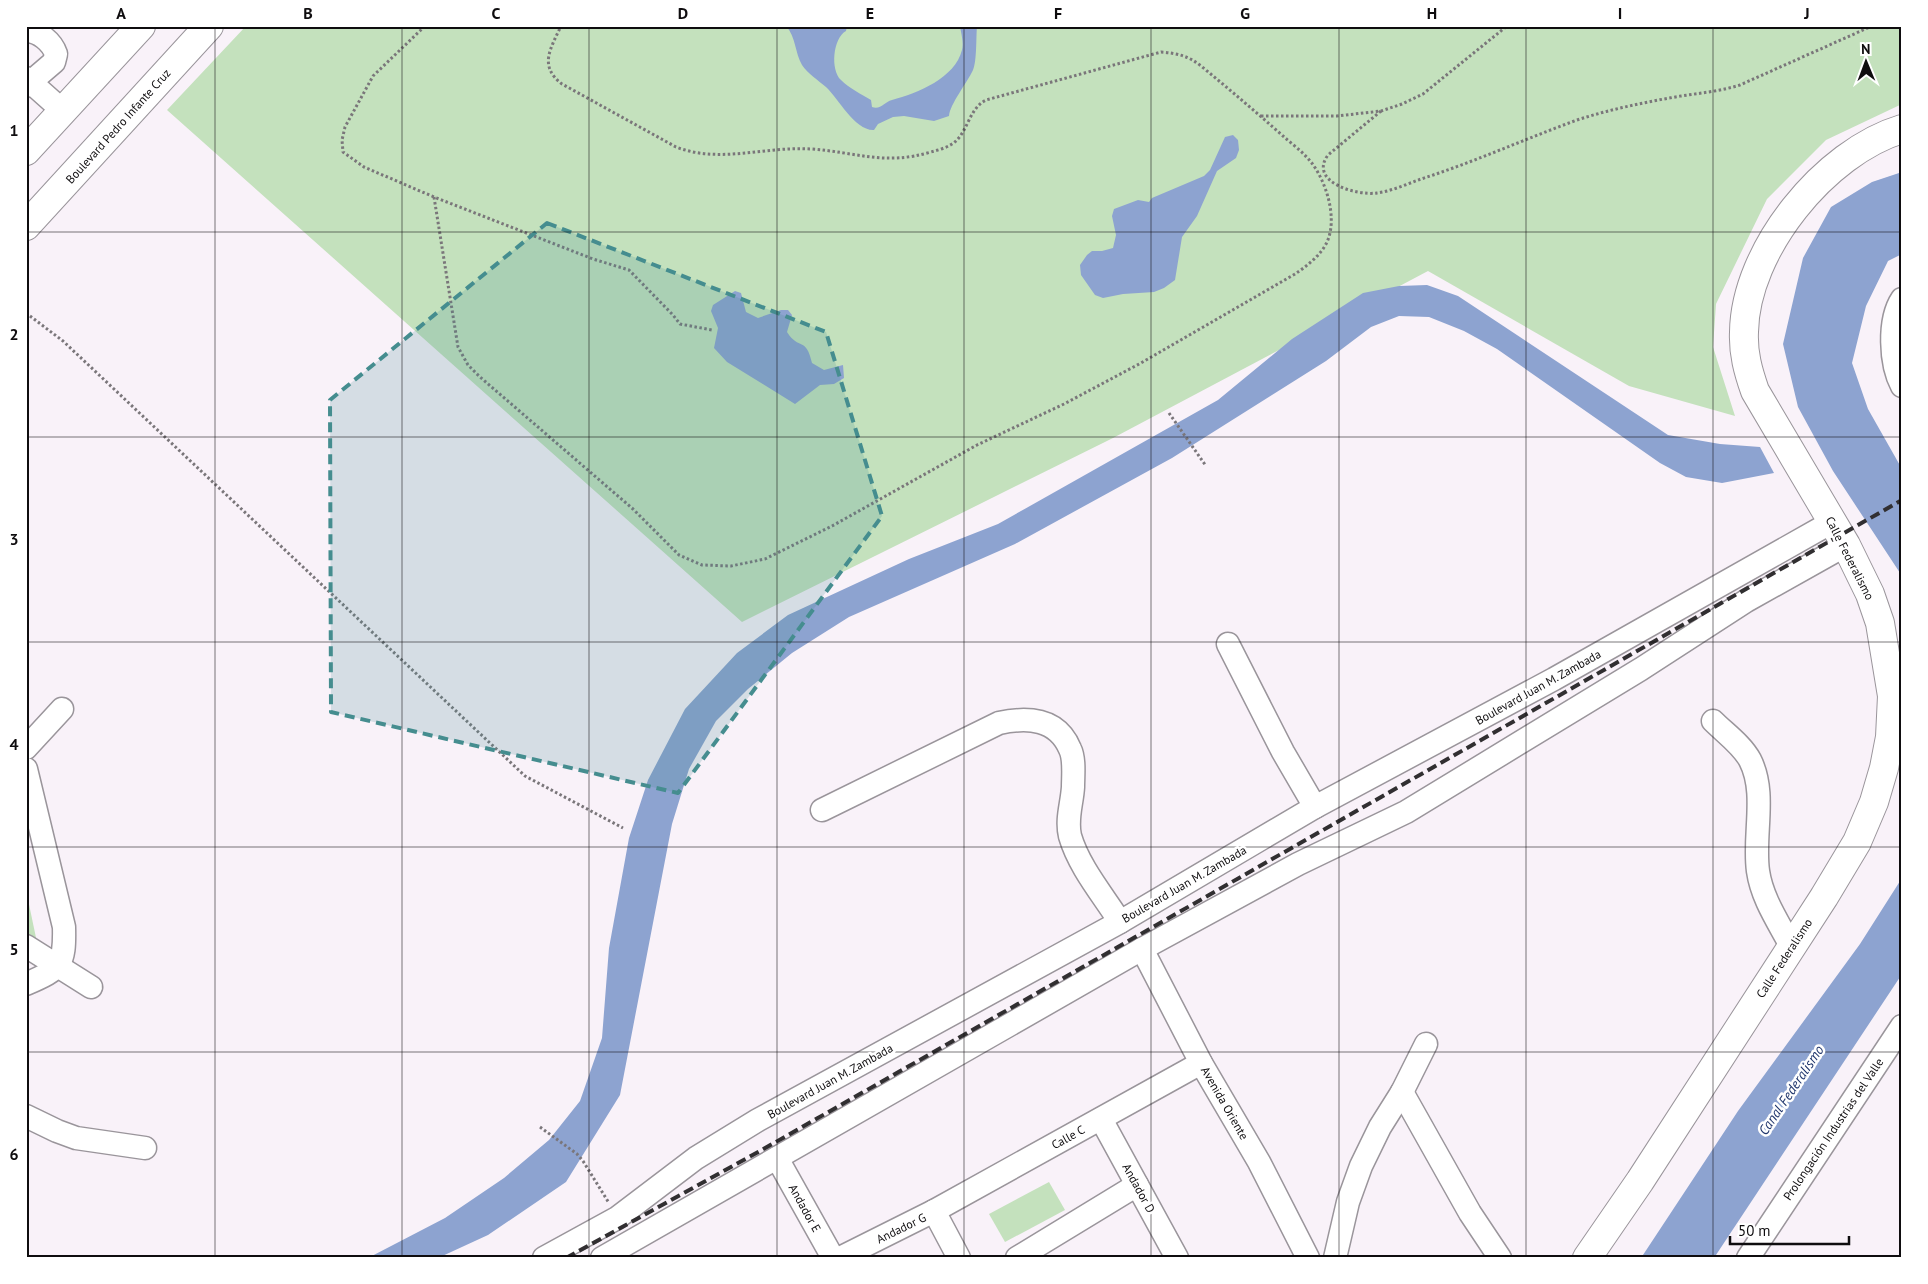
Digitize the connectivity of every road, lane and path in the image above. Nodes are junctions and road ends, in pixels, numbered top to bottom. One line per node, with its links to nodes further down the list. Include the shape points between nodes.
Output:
1 (141, 26): 9 (main road)
2 (209, 26): 17 (main road, Boulevard Pedro Infante Cruz)
3 (425, 26): 16 (path, via 373,76 345,127 342,140 343,152 353,160)
4 (561, 26): 11 (path, via 548,57 553,78 676,147 703,154 811,149 881,160 918,156 952,145 977,106 986,100 1161,52 1192,59)
5 (1507, 26): 10 (path, via 1423,94)
6 (1872, 26): 14 (path, via 1740,85 1618,108 1378,193 1359,194 1341,188 1331,182)
7 (26, 31): 8 (street, via 46,40 56,54 54,62)
8 (28, 82): 9 (street)
9 (64, 111): 13 (main road)
10 (1381, 112): 11 (path); 14 (path, via 1328,155 1323,162)
11 (1261, 116): 15 (path, via 1310,161)
12 (1902, 129): 24 (main road, Calle Federalismo, via 1889,132 1844,159 1804,198 1781,227 1765,256 1750,289 1745,314 1744,354 1755,391)
13 (30, 140)
14 (1324, 171): 15 (path)
15 (1318, 173): 16 (path, via 1329,205 1331,225 1328,239 1319,254 1295,274 1132,367 977,445 832,526 766,559 717,567 702,565 679,555 633,510 468,365 458,347)
16 (434, 197): 20 (path, via 629,270 680,324)
17 (26, 226)
18 (1902, 299): 21 (street, via 1894,318 1893,350)
19 (26, 313): 33 (path, via 63,341 526,776)
20 (712, 330)
21 (1902, 386)
22 (1169, 414): 23 (path)
23 (1206, 466)
24 (1832, 522): 25 (main road, Calle Federalismo); 31 (street, Boulevard Juan M. Zambada, via 1554,679)
25 (1846, 545): 36 (main road, Calle Federalismo, via 1880,623 1892,696 1890,737 1874,802 1857,842); 37 (street, via 1746,601 1406,812 1298,864)
26 (1228, 644): 31 (street)
27 (62, 709): 29 (street)
28 (1713, 721): 36 (street, via 1749,759 1755,773 1758,799 1756,850 1762,892)
29 (26, 748)
30 (26, 769): 38 (street, via 64,927)
31 (1315, 807): 34 (street, Boulevard Juan M. Zambada)
32 (822, 810): 34 (street, via 999,723 1026,719 1049,725 1071,750 1070,836 1079,858)
33 (623, 828)
34 (1120, 922): 52 (street, Boulevard Juan M. Zambada, via 758,1120 696,1158)
35 (26, 946): 38 (street)
36 (1792, 948): 63 (main road, Calle Federalismo)
37 (1142, 949): 43 (street, Avenida Oriente); 49 (street)
38 (59, 966): 39 (street, via 50,974); 40 (street)
39 (26, 984)
40 (91, 987)
41 (1902, 1026): 64 (street, Prolongación Industrias del Valle)
42 (1426, 1044): 44 (street)
43 (1202, 1063): 46 (street, Calle C); 60 (street, Avenida Oriente, via 1259,1162)
44 (1402, 1092): 61 (street, via 1361,1166 1348,1202); 62 (street, via 1470,1213)
45 (26, 1116): 48 (street, via 76,1138)
46 (1101, 1119): 50 (street, Andador D); 51 (street, Calle C)
47 (540, 1127): 52 (path, via 583,1161)
48 (145, 1148)
49 (777, 1158): 55 (street); 56 (street, Andador E)
50 (1137, 1185): 53 (street); 59 (street, Andador D)
51 (934, 1211): 57 (street, Andador G); 58 (street)
52 (617, 1218): 54 (street, Boulevard Juan M. Zambada)
53 (1028, 1255)
54 (544, 1258)
55 (602, 1258)
56 (833, 1258)
57 (840, 1258)
58 (959, 1258)
59 (1177, 1258)
60 (1308, 1258)
61 (1335, 1258)
62 (1500, 1258)
63 (1587, 1258)
64 (1748, 1258)

